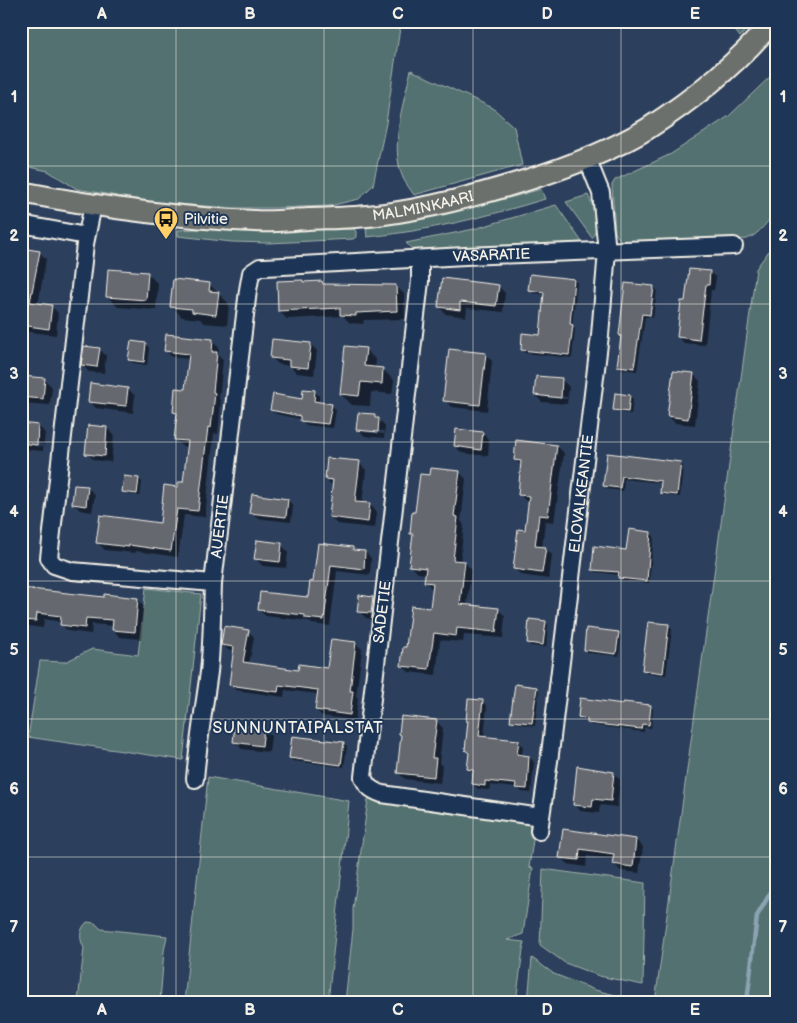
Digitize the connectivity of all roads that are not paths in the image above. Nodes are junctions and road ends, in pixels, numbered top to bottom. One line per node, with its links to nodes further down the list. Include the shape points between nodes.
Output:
1 (773, 21): 2 (main road, MALMINKAARI, via 741,58 695,95 645,130)
2 (587, 158): 4 (main road, MALMINKAARI, via 484,193 378,215 257,221 170,215); 8 (street, ELOVALKEANTIE, via 601,194)
3 (21, 192): 4 (main road, MALMINKAARI)
4 (93, 204): 6 (street)
5 (21, 224): 6 (street)
6 (86, 236): 11 (street, via 49,558 54,565 72,571)
7 (734, 246): 8 (street, VASARATIE)
8 (607, 251): 9 (street, VASARATIE); 13 (street, ELOVALKEANTIE, via 600,335)
9 (420, 259): 10 (street, VASARATIE, via 265,267); 13 (street, SADETIE, via 363,776 371,791 382,794)
10 (251, 273): 11 (street, AUERTIE)
11 (213, 584): 12 (street, AUERTIE, via 209,671)
12 (195, 780)
13 (540, 824)

